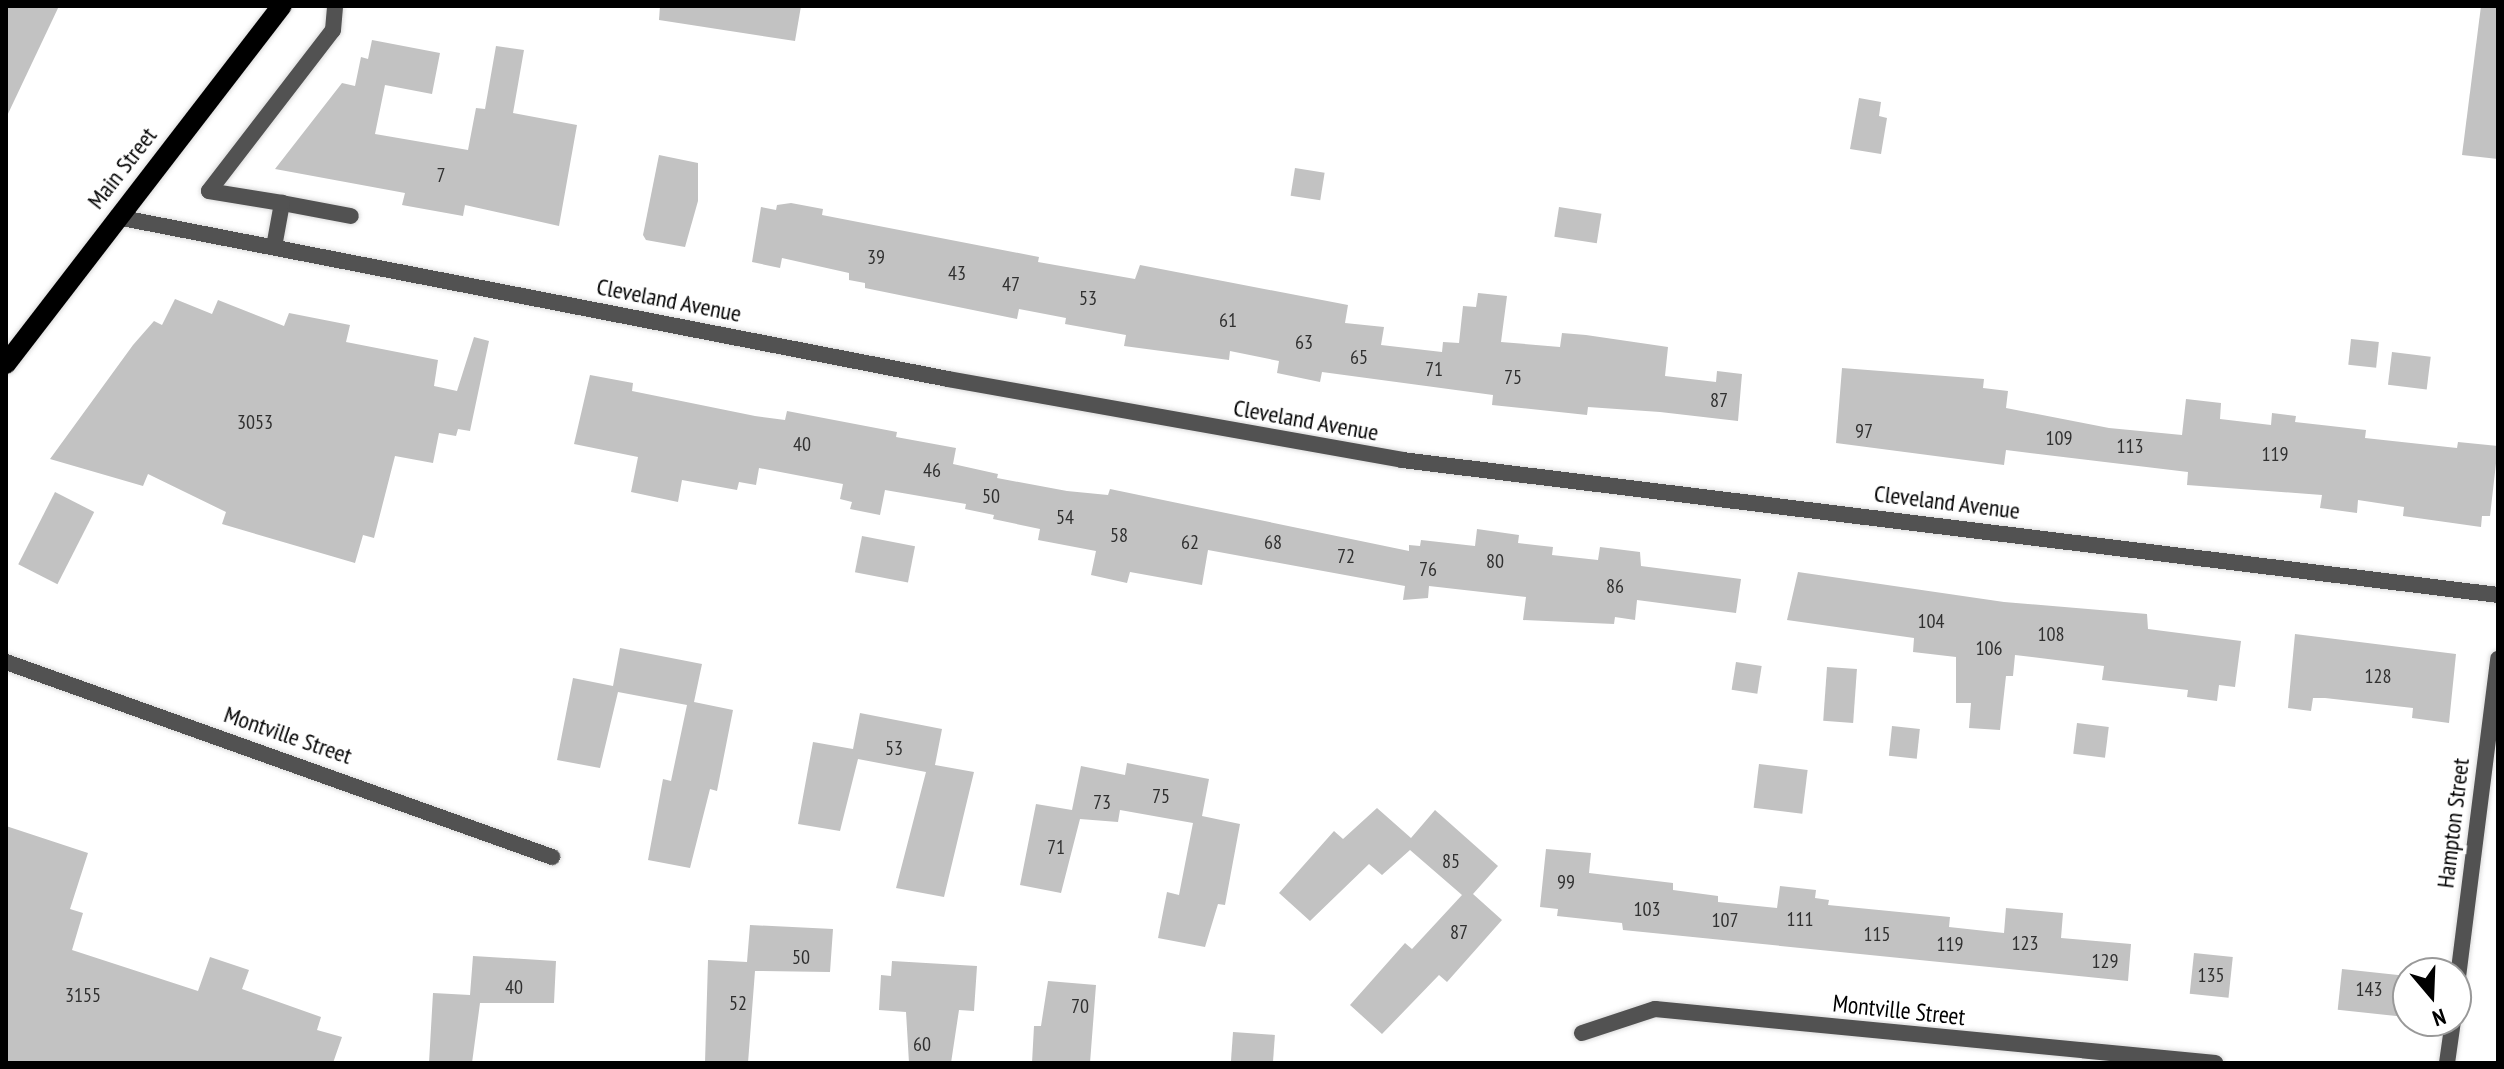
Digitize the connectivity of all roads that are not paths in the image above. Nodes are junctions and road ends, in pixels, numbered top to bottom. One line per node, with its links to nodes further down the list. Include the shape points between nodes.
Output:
1 (282, 6): 5 (main road, Main Street)
2 (335, 6): 3 (street, via 333,30 209,191)
3 (282, 203): 4 (street); 6 (street)
4 (351, 216)
5 (117, 217): 6 (street, Cleveland Avenue); 7 (main road, Main Street)
6 (274, 247): 8 (street, Cleveland Avenue, via 964,382 1402,460)
7 (6, 364)
8 (2498, 595)
9 (2498, 659): 12 (street, Hampton Street)
10 (6, 662): 11 (street, Montville Street)
11 (552, 857)
12 (2461, 957)
13 (1582, 1033): 15 (street, Montville Street, via 1655,1009)
14 (2451, 1037): 16 (street)
15 (2215, 1063)
16 (2447, 1063)

